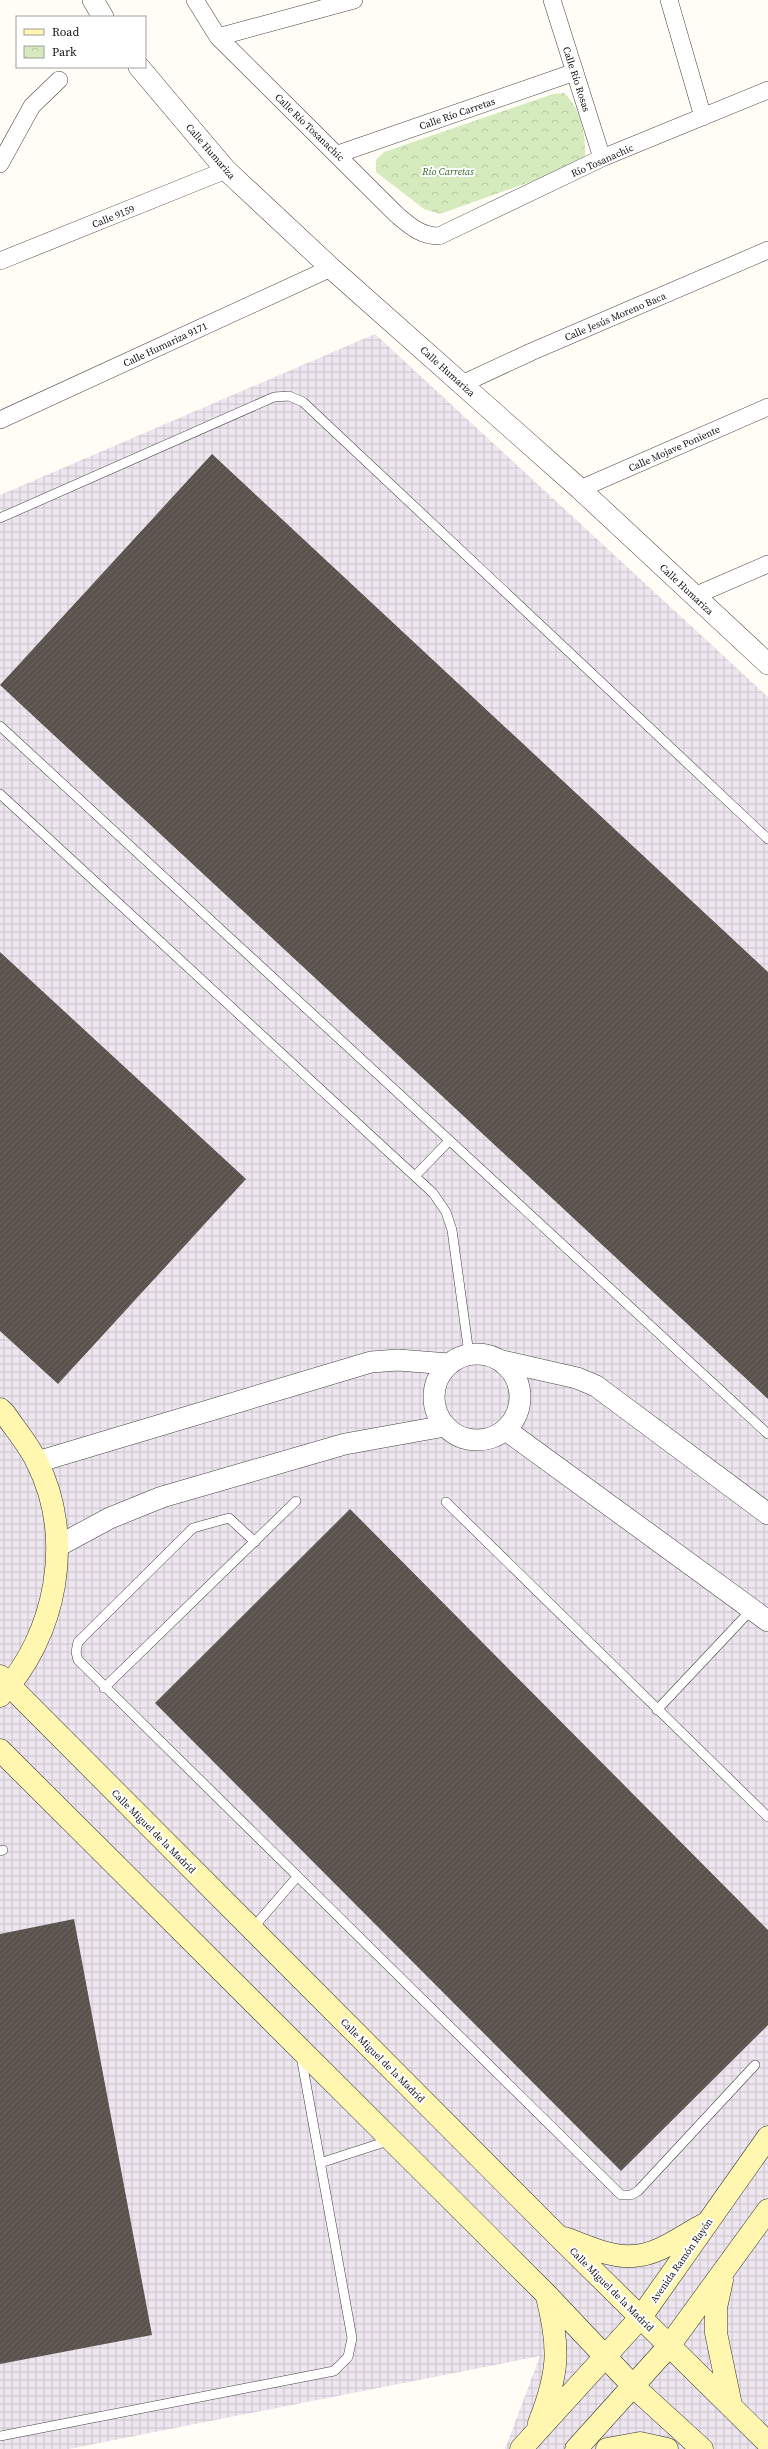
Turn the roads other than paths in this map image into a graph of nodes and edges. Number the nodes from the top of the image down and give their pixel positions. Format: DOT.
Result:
graph roads {
  1 [pos="93,0"];
  2 [pos="195,0"];
  3 [pos="354,0"];
  4 [pos="552,0"];
  5 [pos="669,0"];
  6 [pos="102,16"];
  7 [pos="218,37"];
  8 [pos="140,68"];
  9 [pos="575,72"];
  10 [pos="59,80"];
  11 [pos="768,90"];
  12 [pos="703,117"];
  13 [pos="338,154"];
  14 [pos="602,158"];
  15 [pos="0,164"];
  16 [pos="226,170"];
  17 [pos="439,236"];
  18 [pos="768,250"];
  19 [pos="0,261"];
  20 [pos="331,268"];
  21 [pos="462,384"];
  22 [pos="768,407"];
  23 [pos="0,420"];
  24 [pos="580,489"];
  25 [pos="0,518"];
  26 [pos="768,564"];
  27 [pos="694,596"];
  28 [pos="768,664"];
  29 [pos="0,726"];
  30 [pos="0,794"];
  31 [pos="768,839"];
  32 [pos="449,1141"];
  33 [pos="415,1176"];
  34 [pos="469,1354"];
  35 [pos="502,1361"];
  36 [pos="449,1364"];
  37 [pos="0,1409"];
  38 [pos="445,1426"];
  39 [pos="506,1430"];
  40 [pos="768,1434"];
  41 [pos="37,1462"];
  42 [pos="296,1501"];
  43 [pos="446,1502"];
  44 [pos="768,1514"];
  45 [pos="254,1542"];
  46 [pos="58,1546"];
  47 [pos="760,1615"];
  48 [pos="3,1686"];
  49 [pos="104,1688"];
  50 [pos="657,1710"];
  51 [pos="0,1750"];
  52 [pos="768,1817"];
  53 [pos="297,1877"];
  54 [pos="252,1929"];
  55 [pos="300,2048"];
  56 [pos="755,2065"];
  57 [pos="768,2137"];
  58 [pos="392,2140"];
  59 [pos="320,2163"];
  60 [pos="768,2210"];
  61 [pos="708,2222"];
  62 [pos="559,2237"];
  63 [pos="723,2274"];
  64 [pos="546,2294"];
  65 [pos="640,2317"];
  66 [pos="669,2346"];
  67 [pos="605,2357"];
  68 [pos="634,2387"];
  69 [pos="730,2405"];
  70 [pos="0,2436"];
  71 [pos="528,2442"];
  72 [pos="768,2442"];
  73 [pos="576,2449"];
  74 [pos="607,2449"];
  75 [pos="667,2449"];
  76 [pos="702,2449"];
  1 -- 6 [label="street"];
  2 -- 7 [label="street, Calle Río Tosanachic"];
  3 -- 7 [label="street"];
  4 -- 9 [label="street, Calle Río Rosas"];
  5 -- 12 [label="street"];
  7 -- 13 [label="street, Calle Río Tosanachic"];
  8 -- 16 [label="street, Calle Humariza"];
  9 -- 13 [label="street, Calle Río Carretas"];
  9 -- 14 [label="street, Calle Río Rosas"];
  10 -- 15 [label="street"];
  11 -- 12 [label="street, Río Tosanachic"];
  12 -- 14 [label="street, Río Tosanachic"];
  13 -- 17 [label="street, Calle Río Tosanachic"];
  14 -- 17 [label="street, Río Tosanachic"];
  16 -- 19 [label="street, Calle 9159"];
  16 -- 20 [label="street, Calle Humariza"];
  18 -- 21 [label="street, Calle Jesús Moreno Baca"];
  20 -- 21 [label="street, Calle Humariza"];
  20 -- 23 [label="street, Calle Humariza 9171"];
  21 -- 24 [label="street, Calle Humariza"];
  22 -- 24 [label="street, Calle Mojave Poniente"];
  24 -- 27 [label="street, Calle Humariza"];
  25 -- 31 [label="lane"];
  26 -- 27 [label="street"];
  27 -- 28 [label="street, Calle Humariza"];
  29 -- 32 [label="lane"];
  30 -- 33 [label="lane"];
  32 -- 33 [label="lane"];
  32 -- 40 [label="lane"];
  33 -- 34 [label="lane"];
  34 -- 35 [label="street"];
  34 -- 36 [label="street"];
  35 -- 39 [label="street"];
  35 -- 44 [label="street"];
  36 -- 38 [label="street"];
  36 -- 41 [label="street"];
  37 -- 41 [label="main road"];
  38 -- 39 [label="street"];
  38 -- 46 [label="street"];
  39 -- 47 [label="street"];
  41 -- 46 [label="main road"];
  42 -- 45 [label="lane"];
  43 -- 50 [label="lane"];
  45 -- 49 [label="lane"];
  45 -- 49 [label="lane"];
  46 -- 48 [label="main road"];
  47 -- 50 [label="lane"];
  48 -- 54 [label="main road, Calle Miguel de la Madrid"];
  49 -- 53 [label="lane"];
  50 -- 52 [label="lane"];
  51 -- 55 [label="main road"];
  53 -- 54 [label="lane"];
  53 -- 56 [label="lane"];
  54 -- 62 [label="main road, Calle Miguel de la Madrid"];
  55 -- 58 [label="main road"];
  55 -- 59 [label="lane"];
  57 -- 61 [label="main road, Avenida Ramón Rayón"];
  58 -- 59 [label="lane"];
  58 -- 64 [label="main road"];
  59 -- 70 [label="lane"];
  60 -- 63 [label="main road"];
  61 -- 62 [label="main road"];
  61 -- 65 [label="main road, Avenida Ramón Rayón"];
  62 -- 65 [label="main road, Calle Miguel de la Madrid"];
  63 -- 66 [label="main road"];
  63 -- 69 [label="main road"];
  64 -- 67 [label="main road"];
  64 -- 71 [label="main road"];
  65 -- 66 [label="main road, Calle Miguel de la Madrid"];
  65 -- 67 [label="main road, Avenida Ramón Rayón"];
  66 -- 68 [label="main road"];
  66 -- 69 [label="main road, Calle Miguel de la Madrid"];
  67 -- 68 [label="main road"];
  67 -- 71 [label="main road, Avenida Ramón Rayón"];
  68 -- 73 [label="main road"];
  68 -- 76 [label="main road"];
  69 -- 72 [label="main road, Calle Miguel de la Madrid"];
  74 -- 75 [label="main road"];
}
